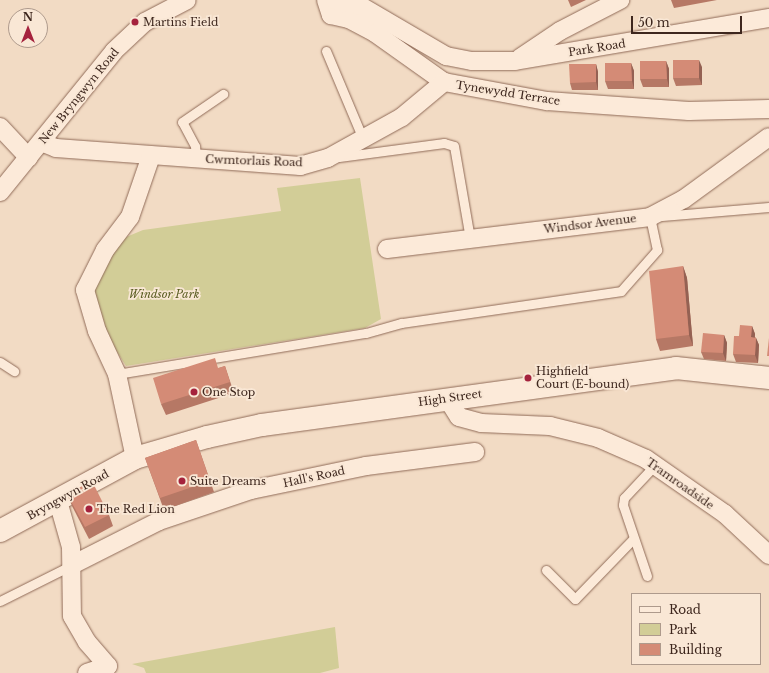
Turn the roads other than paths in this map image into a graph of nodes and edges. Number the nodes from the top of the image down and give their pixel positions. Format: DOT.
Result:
graph roads {
  1 [pos="188,0"];
  2 [pos="326,0"];
  3 [pos="335,0"];
  4 [pos="620,0"];
  5 [pos="769,18"];
  6 [pos="326,51"];
  7 [pos="516,61"];
  8 [pos="444,82"];
  9 [pos="223,94"];
  10 [pos="769,109"];
  11 [pos="0,127"];
  12 [pos="769,137"];
  13 [pos="363,139"];
  14 [pos="41,142"];
  15 [pos="151,156"];
  16 [pos="29,158"];
  17 [pos="328,158"];
  18 [pos="196,159"];
  19 [pos="0,192"];
  20 [pos="769,207"];
  21 [pos="650,217"];
  22 [pos="470,239"];
  23 [pos="387,249"];
  24 [pos="0,362"];
  25 [pos="14,371"];
  26 [pos="117,374"];
  27 [pos="769,378"];
  28 [pos="447,398"];
  29 [pos="475,452"];
  30 [pos="135,458"];
  31 [pos="654,466"];
  32 [pos="58,500"];
  33 [pos="0,531"];
  34 [pos="633,539"];
  35 [pos="769,555"];
  36 [pos="72,564"];
  37 [pos="546,570"];
  38 [pos="647,576"];
  39 [pos="0,601"];
  40 [pos="110,670"];
  41 [pos="87,673"];
  1 -- 14 [label="street, New Bryngwyn Road"];
  2 -- 8 [label="street, Tynewydd Terrace"];
  3 -- 7 [label="street, Park Road"];
  4 -- 7 [label="street"];
  5 -- 7 [label="street, Park Road"];
  6 -- 13 [label="lane"];
  8 -- 10 [label="street, Tynewydd Terrace"];
  8 -- 13 [label="street, Cwmtorlais Road"];
  9 -- 18 [label="lane"];
  11 -- 16 [label="street"];
  12 -- 21 [label="street, Windsor Avenue"];
  13 -- 17 [label="street, Cwmtorlais Road"];
  14 -- 15 [label="street, Cwmtorlais Road"];
  14 -- 16 [label="street, New Bryngwyn Road"];
  15 -- 18 [label="street, Cwmtorlais Road"];
  15 -- 26 [label="street"];
  16 -- 19 [label="street, New Bryngwyn Road"];
  17 -- 18 [label="street, Cwmtorlais Road"];
  17 -- 22 [label="lane"];
  20 -- 21 [label="lane"];
  21 -- 22 [label="street, Windsor Avenue"];
  21 -- 26 [label="lane"];
  22 -- 23 [label="street, Windsor Avenue"];
  24 -- 25 [label="lane"];
  26 -- 30 [label="street"];
  27 -- 28 [label="street, High Street"];
  28 -- 30 [label="street, High Street"];
  28 -- 31 [label="street, Tramroadside"];
  29 -- 36 [label="street, Hall's Road"];
  30 -- 32 [label="street, Bryngwyn Road"];
  31 -- 34 [label="lane"];
  31 -- 35 [label="street, Tramroadside"];
  32 -- 33 [label="street, Bryngwyn Road"];
  32 -- 36 [label="street"];
  34 -- 37 [label="lane"];
  34 -- 38 [label="lane"];
  36 -- 39 [label="lane"];
  36 -- 40 [label="street"];
  40 -- 41 [label="street"];
}
